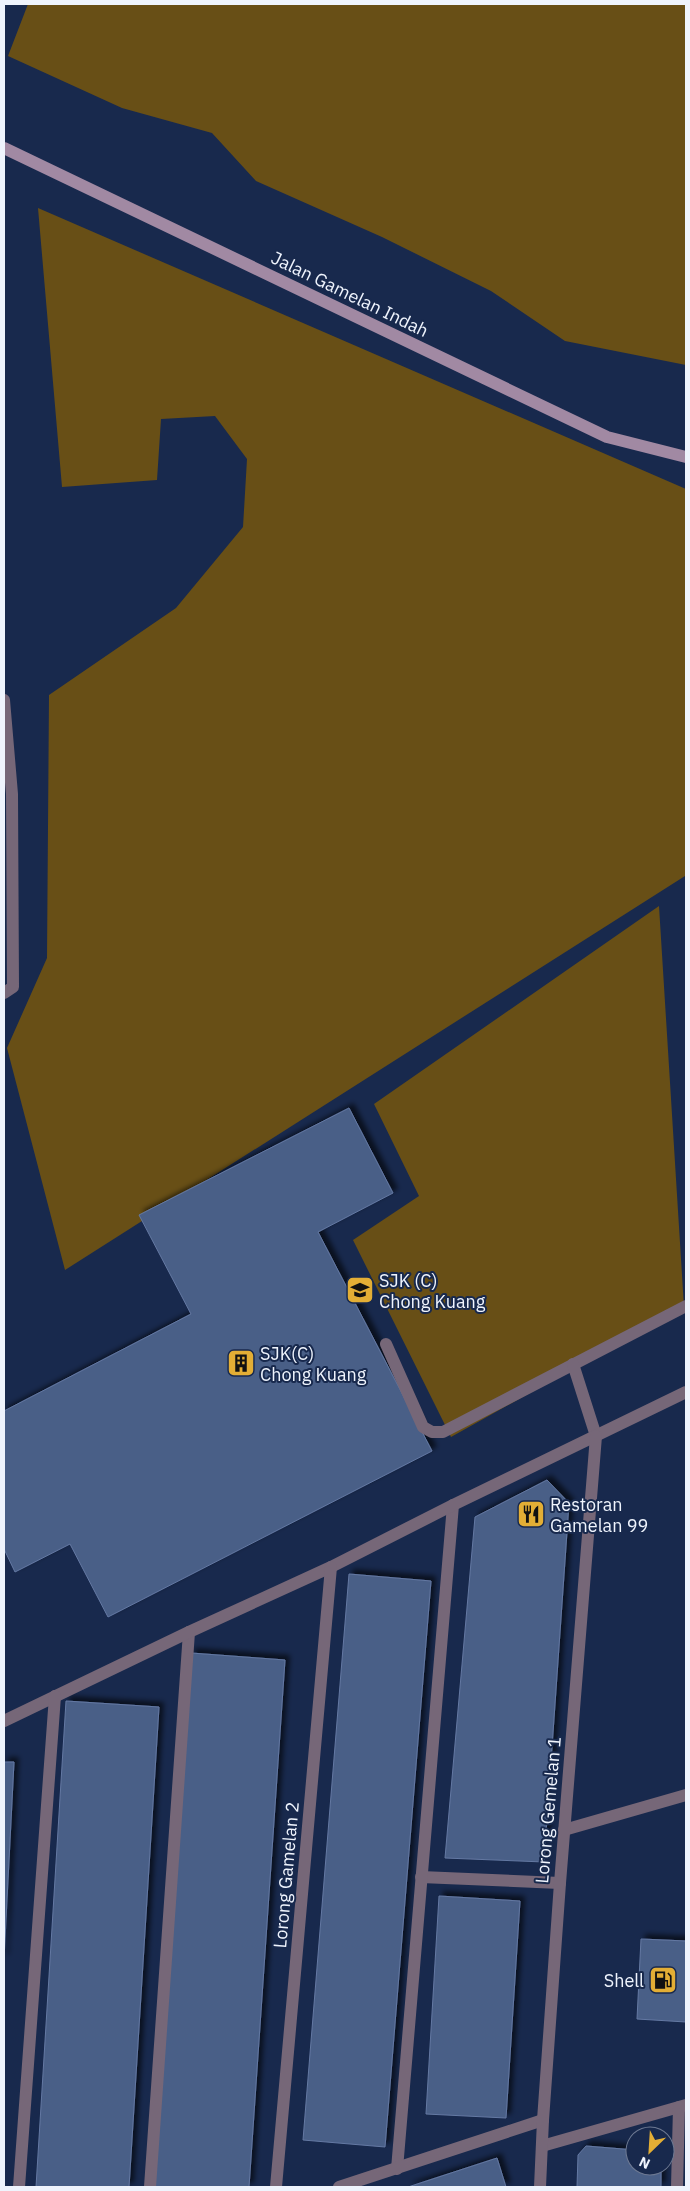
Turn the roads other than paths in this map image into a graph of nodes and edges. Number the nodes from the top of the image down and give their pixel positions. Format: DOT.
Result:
graph roads {
  1 [pos="4,148"];
  2 [pos="686,457"];
  3 [pos="4,700"];
  4 [pos="8,797"];
  5 [pos="4,993"];
  6 [pos="686,1306"];
  7 [pos="386,1344"];
  8 [pos="573,1364"];
  9 [pos="686,1392"];
  10 [pos="596,1436"];
  11 [pos="452,1505"];
  12 [pos="331,1567"];
  13 [pos="189,1632"];
  14 [pos="55,1696"];
  15 [pos="4,1721"];
  16 [pos="686,1795"];
  17 [pos="564,1830"];
  18 [pos="420,1877"];
  19 [pos="560,1883"];
  20 [pos="682,2106"];
  21 [pos="543,2120"];
  22 [pos="542,2146"];
  23 [pos="397,2169"];
  24 [pos="19,2187"];
  25 [pos="150,2187"];
  26 [pos="276,2187"];
  27 [pos="339,2187"];
  28 [pos="540,2187"];
  29 [pos="677,2187"];
  1 -- 2 [label="street, Jalan Gamelan Indah"];
  3 -- 4 [label="street"];
  4 -- 5 [label="street"];
  6 -- 8 [label="street"];
  7 -- 8 [label="street"];
  8 -- 10 [label="street"];
  9 -- 10 [label="street"];
  10 -- 11 [label="street"];
  10 -- 17 [label="street, Lorong Gemelan 1"];
  11 -- 12 [label="street"];
  11 -- 18 [label="street"];
  12 -- 13 [label="street"];
  12 -- 26 [label="street, Lorong Gamelan 2"];
  13 -- 14 [label="street"];
  13 -- 25 [label="street"];
  14 -- 15 [label="street"];
  14 -- 24 [label="street"];
  16 -- 17 [label="street"];
  17 -- 19 [label="street, Lorong Gemelan 1"];
  18 -- 19 [label="street"];
  18 -- 23 [label="street"];
  19 -- 21 [label="street, Lorong Gemelan 1"];
  20 -- 22 [label="street"];
  20 -- 29 [label="street"];
  21 -- 22 [label="street, Lorong Gemelan 1"];
  21 -- 23 [label="street"];
  22 -- 28 [label="street, Lorong Gemelan 1"];
  23 -- 27 [label="street"];
}
